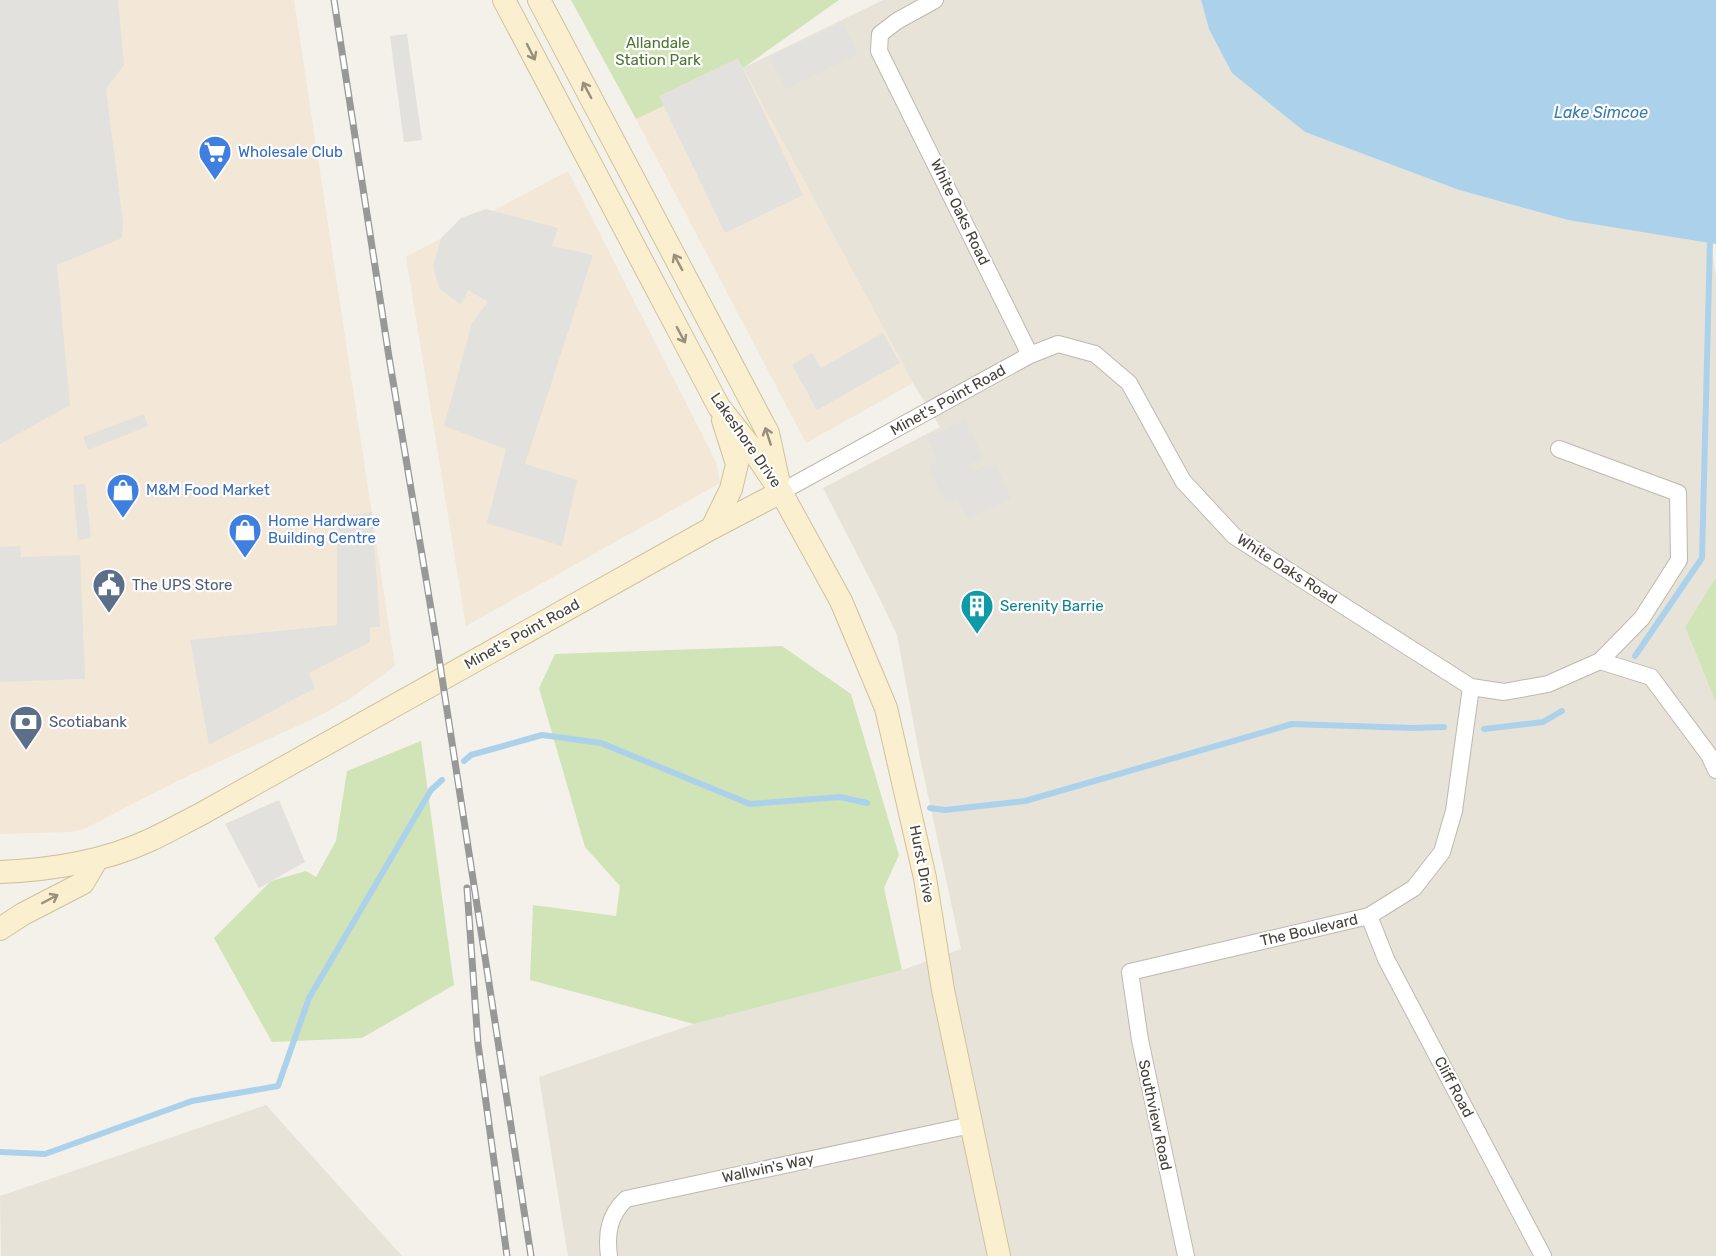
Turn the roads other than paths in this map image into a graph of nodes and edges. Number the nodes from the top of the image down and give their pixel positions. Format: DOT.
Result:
graph roads {
  1 [pos="504,0"];
  2 [pos="539,0"];
  3 [pos="936,0"];
  4 [pos="1030,355"];
  5 [pos="719,407"];
  6 [pos="1559,449"];
  7 [pos="781,492"];
  8 [pos="712,528"];
  9 [pos="1600,661"];
  10 [pos="1471,687"];
  11 [pos="1712,753"];
  12 [pos="1716,770"];
  13 [pos="97,859"];
  14 [pos="0,872"];
  15 [pos="1369,915"];
  16 [pos="0,929"];
  17 [pos="1130,972"];
  18 [pos="971,1125"];
  19 [pos="609,1256"];
  20 [pos="999,1256"];
  21 [pos="1186,1256"];
  22 [pos="1543,1256"];
  1 -- 5 [label="main road, Lakeshore Drive, one-way"];
  7 -- 2 [label="main road, Lakeshore Drive, one-way"];
  3 -- 4 [label="street, White Oaks Road"];
  4 -- 7 [label="street, Minet's Point Road"];
  4 -- 10 [label="street, White Oaks Road"];
  5 -- 7 [label="main road, Lakeshore Drive"];
  5 -- 8 [label="main road"];
  6 -- 9 [label="street, White Oaks Road"];
  7 -- 8 [label="main road, Minet's Point Road"];
  7 -- 18 [label="main road, Hurst Drive"];
  8 -- 13 [label="main road, Minet's Point Road"];
  9 -- 10 [label="street, White Oaks Road"];
  9 -- 11 [label="street"];
  10 -- 15 [label="street, The Boulevard"];
  11 -- 12 [label="street"];
  13 -- 14 [label="main road, Minet's Point Road"];
  16 -- 13 [label="main road, one-way"];
  15 -- 17 [label="street, The Boulevard"];
  15 -- 22 [label="street, Cliff Road"];
  17 -- 21 [label="street, Southview Road"];
  18 -- 19 [label="street, Wallwin's Way"];
  18 -- 20 [label="main road, Hurst Drive"];
}
